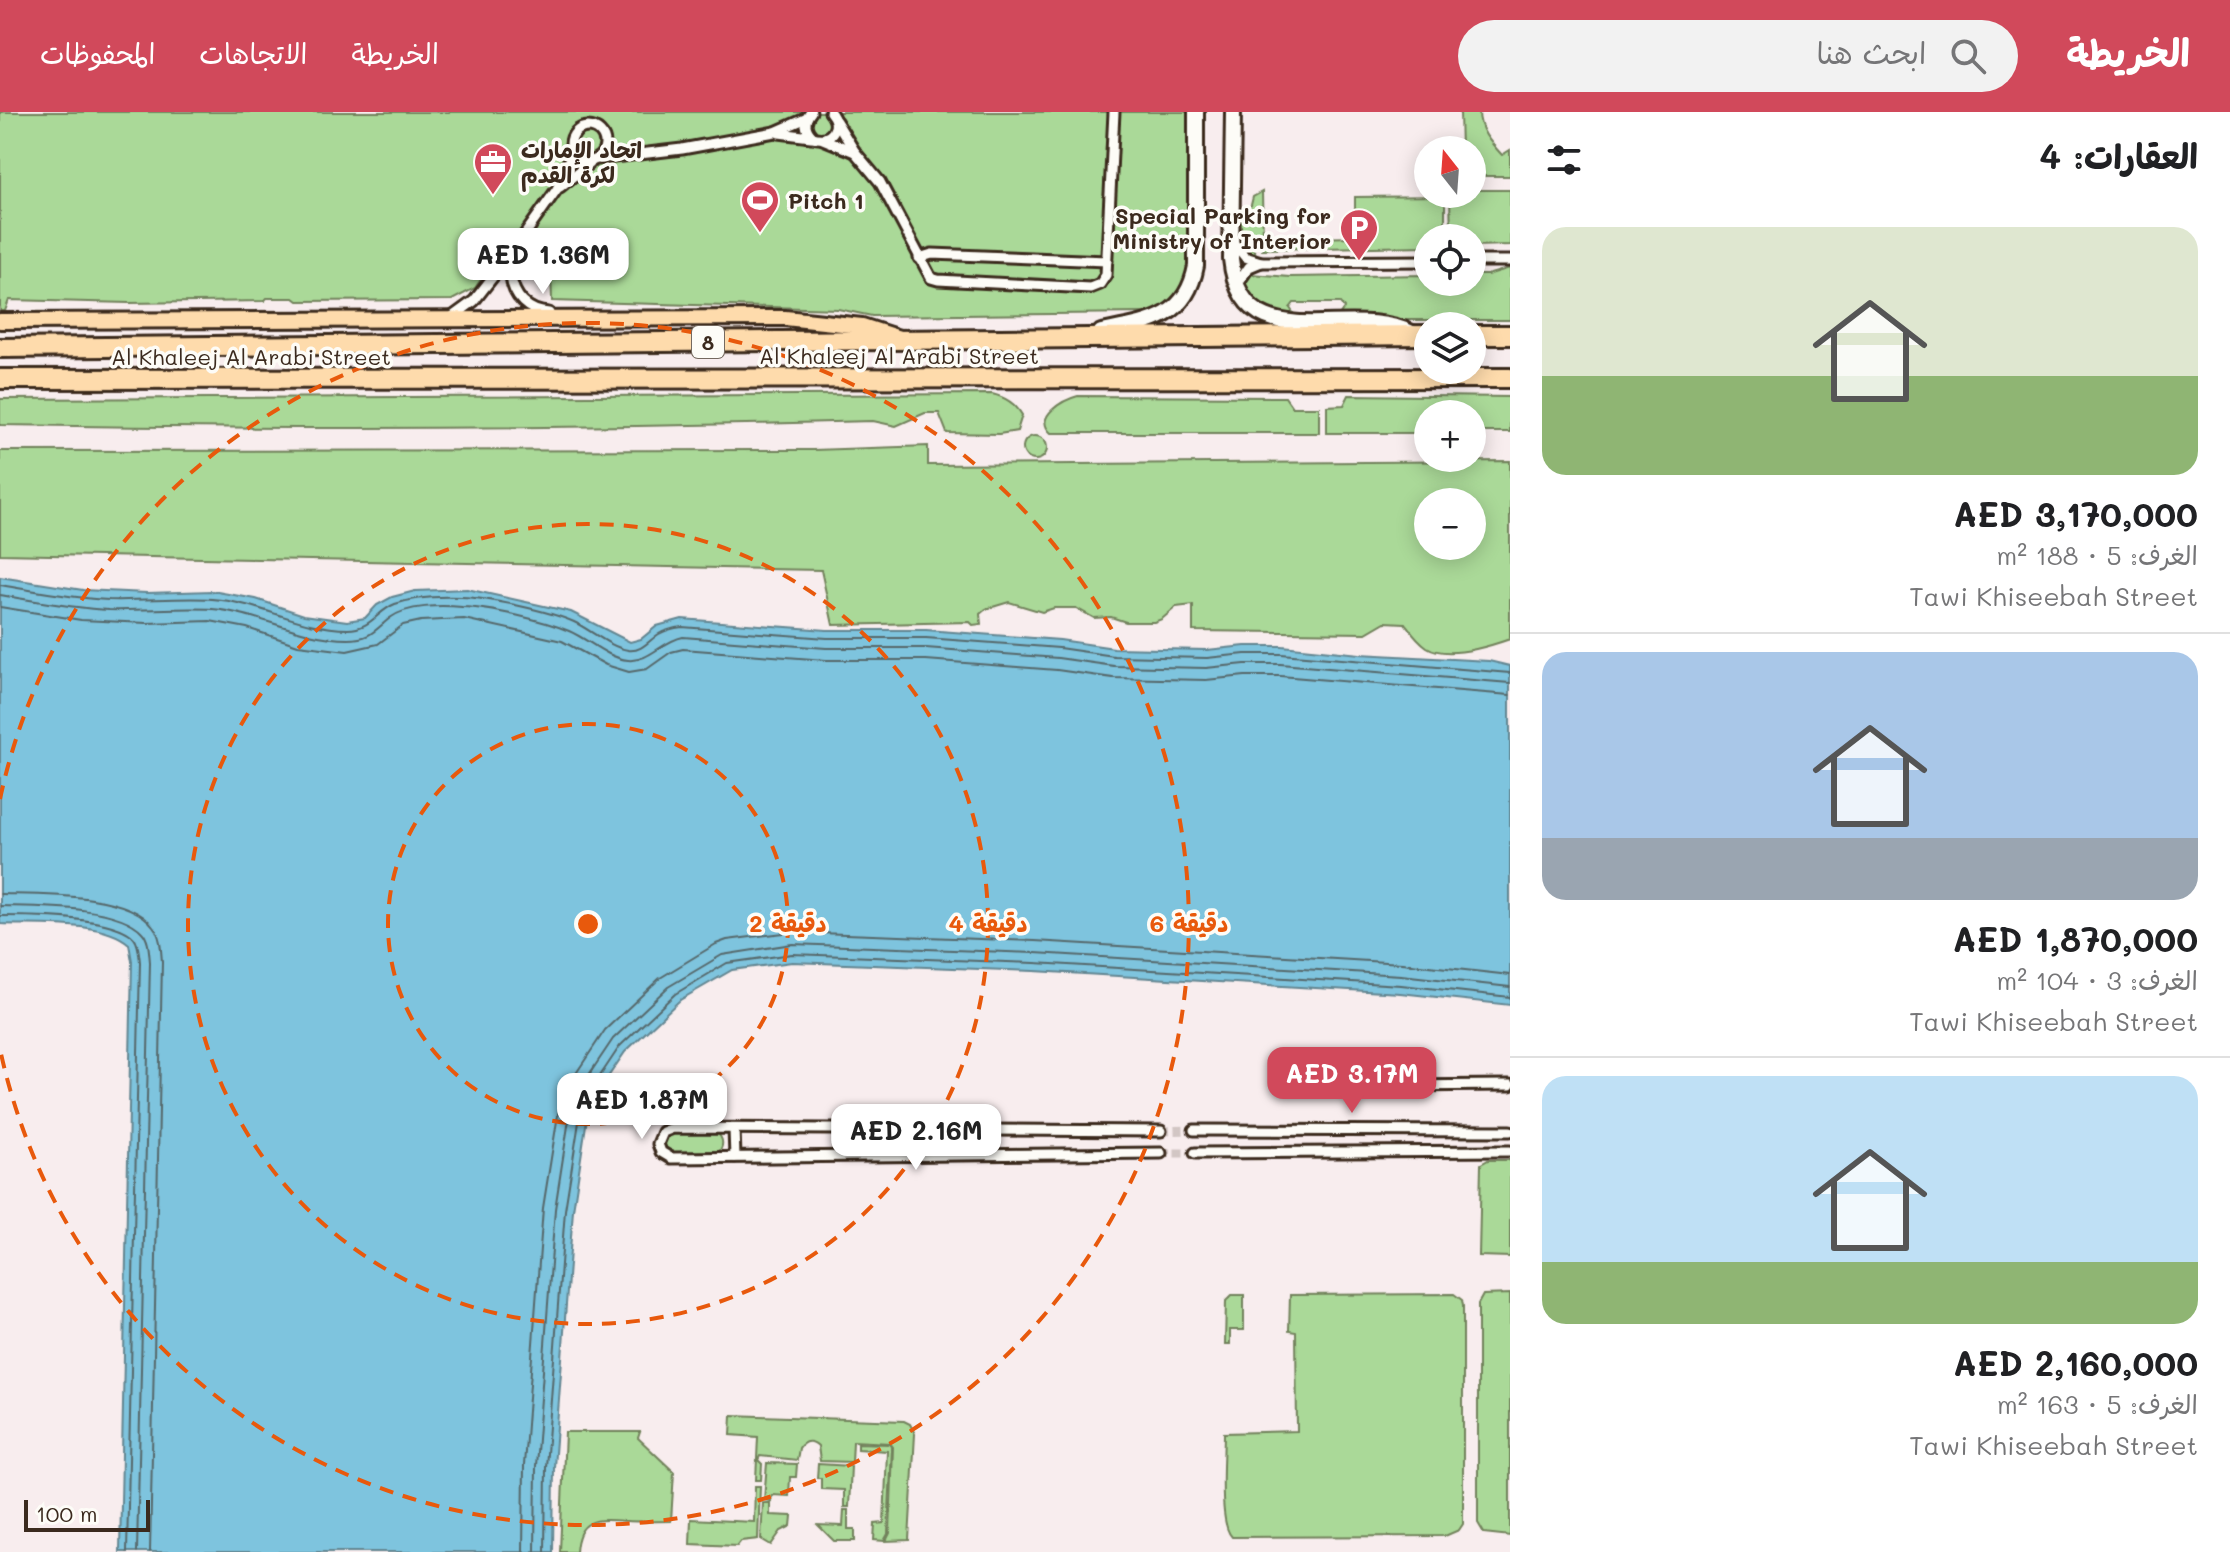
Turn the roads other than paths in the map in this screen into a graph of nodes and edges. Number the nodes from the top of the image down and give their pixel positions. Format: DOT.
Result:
graph roads {
  1 [pos="1114,112"];
  2 [pos="1196,112"];
  3 [pos="1233,112"];
  4 [pos="809,115"];
  5 [pos="833,115"];
  6 [pos="775,132"];
  7 [pos="818,138"];
  8 [pos="605,140"];
  9 [pos="573,151"];
  10 [pos="855,152"];
  11 [pos="633,154"];
  12 [pos="595,160"];
  13 [pos="557,189"];
  14 [pos="1231,239"];
  15 [pos="513,251"];
  16 [pos="919,258"];
  17 [pos="1107,261"];
  18 [pos="1414,261"];
  19 [pos="1486,261"];
  20 [pos="1510,261"];
  21 [pos="1261,262"];
  22 [pos="1238,290"];
  23 [pos="445,319"];
  24 [pos="591,319"];
  25 [pos="0,321"];
  26 [pos="1414,332"];
  27 [pos="1414,335"];
  28 [pos="1486,335"];
  29 [pos="1510,335"];
  30 [pos="1069,338"];
  31 [pos="907,341"];
  32 [pos="0,348"];
  33 [pos="1510,378"];
  34 [pos="0,379"];
  35 [pos="1279,1070"];
  36 [pos="1510,1085"];
  37 [pos="734,1129"];
  38 [pos="1194,1130"];
  39 [pos="1211,1130"];
  40 [pos="1161,1131"];
  41 [pos="1510,1131"];
  42 [pos="1510,1151"];
  43 [pos="1211,1152"];
  44 [pos="1161,1153"];
  45 [pos="1195,1153"];
  46 [pos="735,1157"];
  1 -- 17 [label="street"];
  2 -- 30 [label="street"];
  3 -- 14 [label="street"];
  4 -- 6 [label="street"];
  4 -- 7 [label="street"];
  5 -- 7 [label="street"];
  5 -- 10 [label="street"];
  6 -- 7 [label="street"];
  6 -- 11 [label="street"];
  7 -- 10 [label="street"];
  8 -- 9 [label="street"];
  8 -- 11 [label="street"];
  8 -- 12 [label="street"];
  9 -- 12 [label="street"];
  9 -- 13 [label="street"];
  10 -- 16 [label="street"];
  11 -- 12 [label="street"];
  12 -- 13 [label="street"];
  13 -- 15 [label="street"];
  14 -- 21 [label="street"];
  14 -- 22 [label="street"];
  15 -- 23 [label="street"];
  15 -- 24 [label="street"];
  16 -- 17 [label="street"];
  16 -- 17 [label="street"];
  18 -- 21 [label="street"];
  19 -- 20 [label="street"];
  21 -- 22 [label="street"];
  22 -- 26 [label="street"];
  23 -- 24 [label="main road"];
  23 -- 25 [label="main road"];
  24 -- 31 [label="main road"];
  27 -- 30 [label="highway, Al Khaleej Al Arabi Street / 8"];
  28 -- 29 [label="highway"];
  30 -- 31 [label="highway, Al Khaleej Al Arabi Street / 8"];
  31 -- 32 [label="highway, Al Khaleej Al Arabi Street / 8"];
  33 -- 34 [label="highway, Al Khaleej Al Arabi Street / 8"];
  35 -- 36 [label="street"];
  37 -- 40 [label="street"];
  37 -- 46 [label="street"];
  37 -- 46 [label="street"];
  38 -- 39 [label="street"];
  39 -- 41 [label="street"];
  39 -- 43 [label="street"];
  42 -- 43 [label="street"];
  43 -- 45 [label="street"];
  44 -- 46 [label="street"];
}
